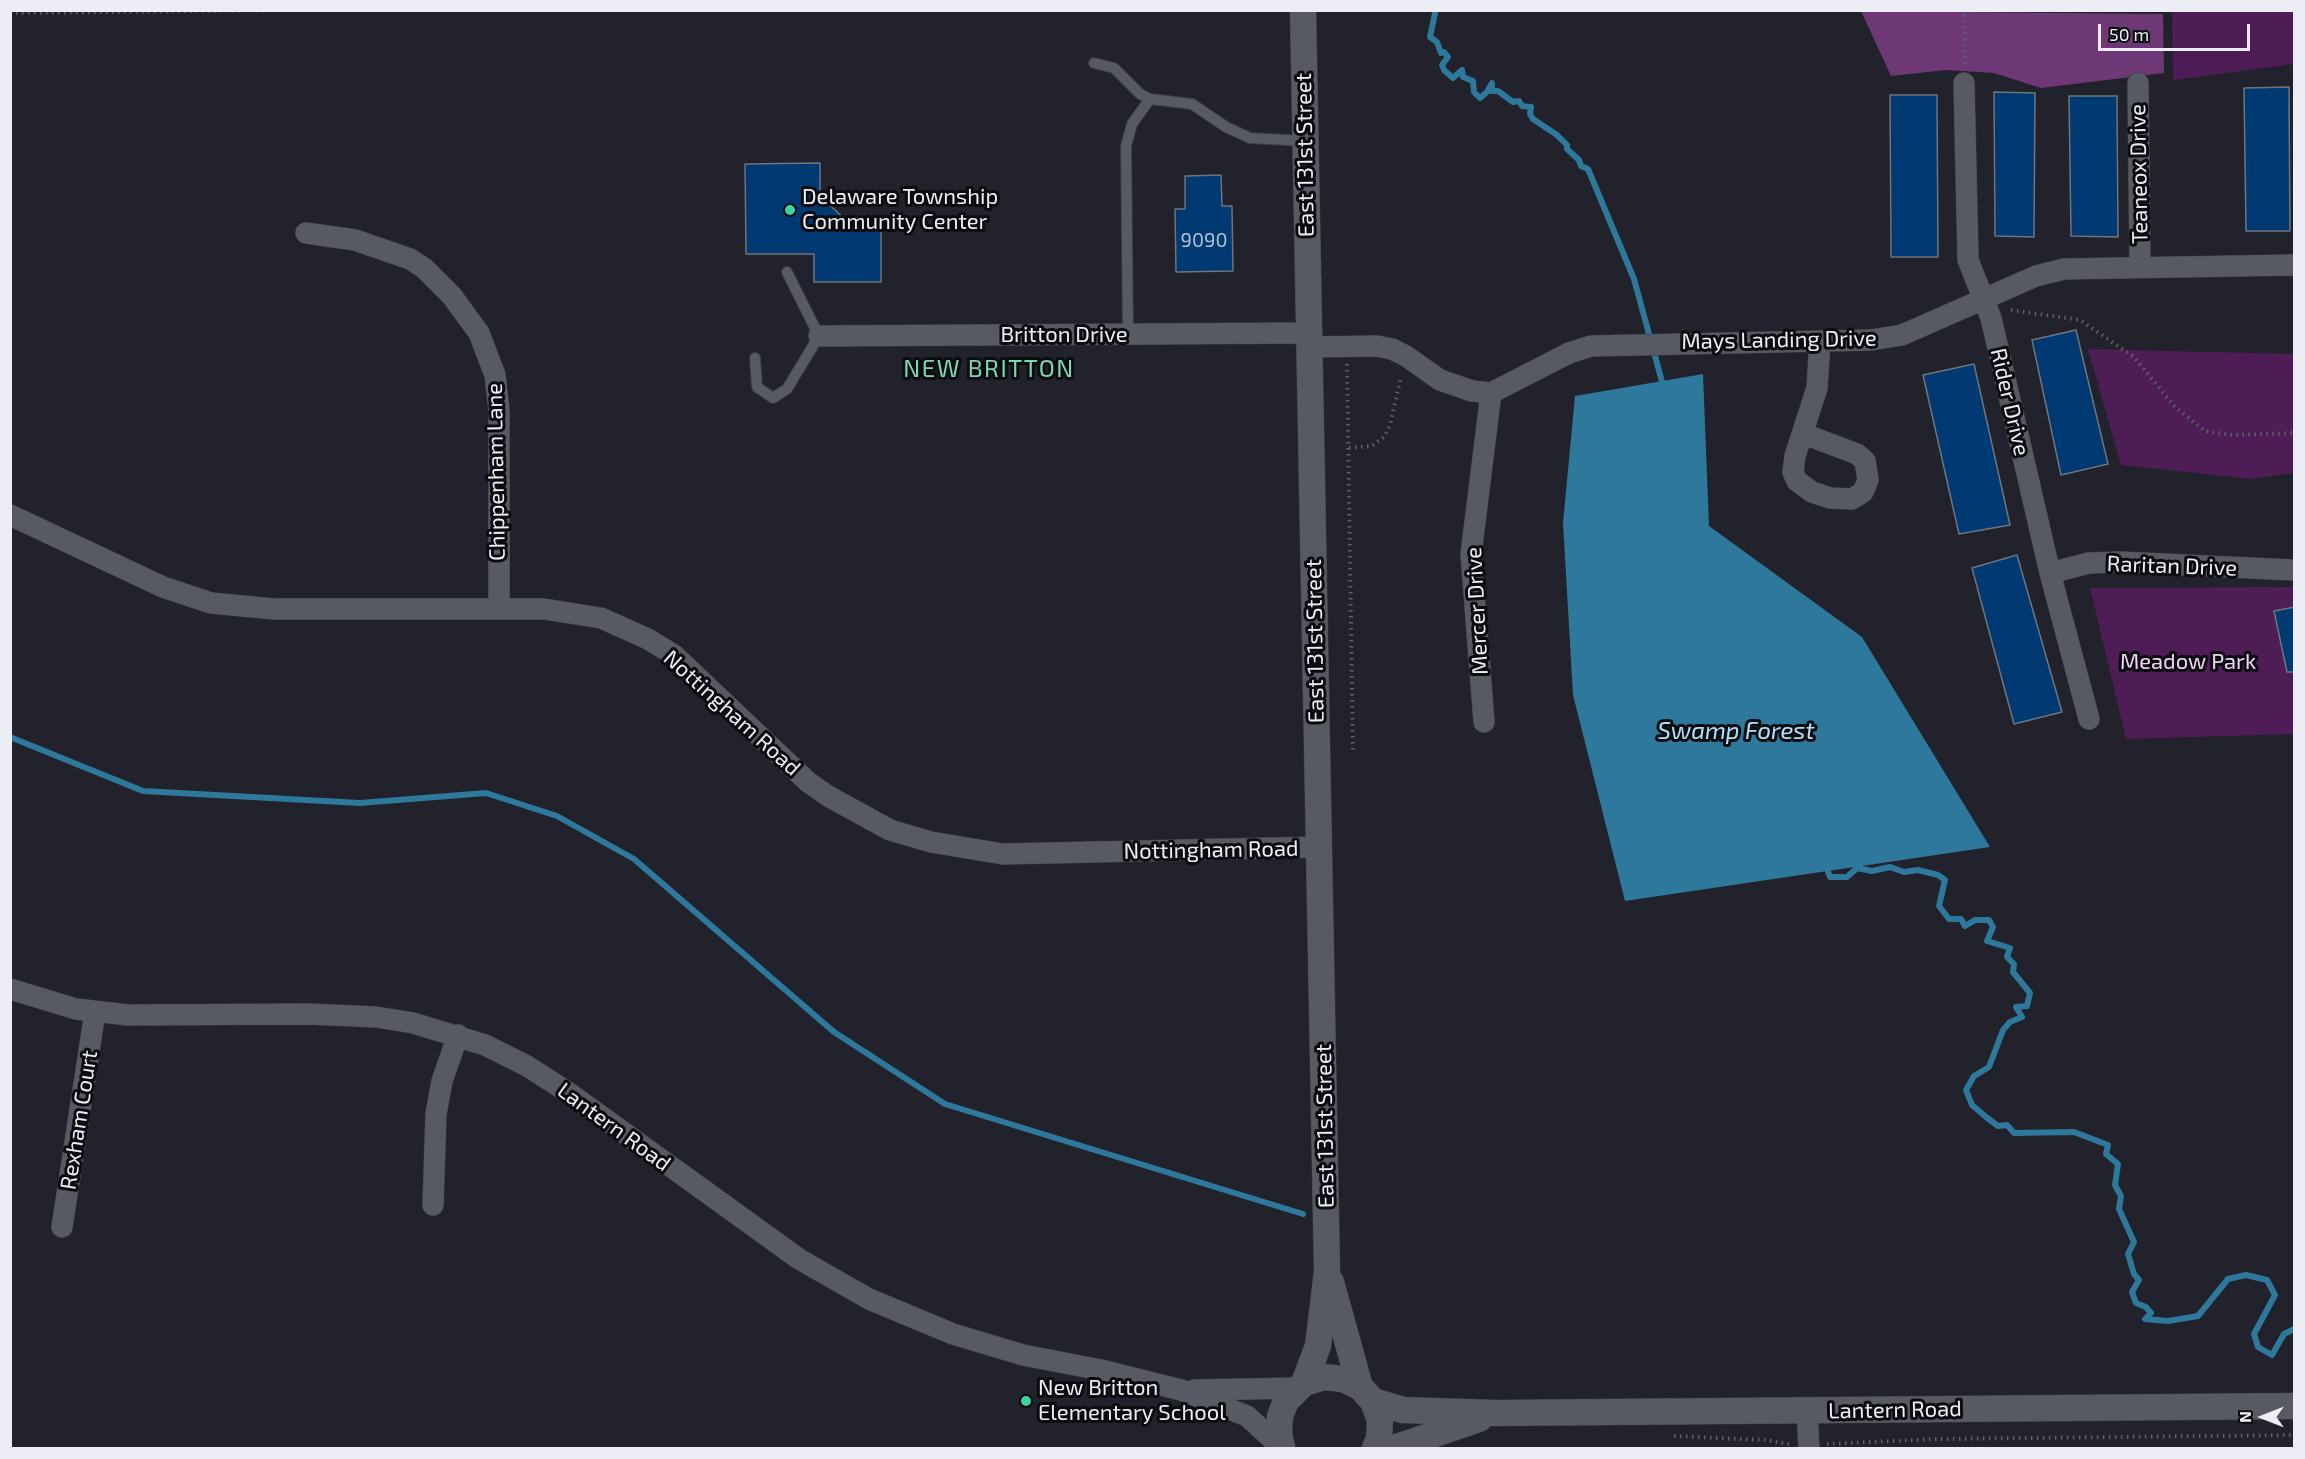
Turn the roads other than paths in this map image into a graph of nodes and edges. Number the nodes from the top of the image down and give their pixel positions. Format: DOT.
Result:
graph roads {
  1 [pos="1303,10"];
  2 [pos="1094,63"];
  3 [pos="1964,83"];
  4 [pos="2138,83"];
  5 [pos="1150,99"];
  6 [pos="1305,141"];
  7 [pos="306,234"];
  8 [pos="2295,265"];
  9 [pos="2140,266"];
  10 [pos="787,272"];
  11 [pos="1983,302"];
  12 [pos="1128,334"];
  13 [pos="819,336"];
  14 [pos="1309,340"];
  15 [pos="1820,341"];
  16 [pos="755,358"];
  17 [pos="1491,393"];
  18 [pos="1804,434"];
  19 [pos="10,515"];
  20 [pos="2295,570"];
  21 [pos="2050,573"];
  22 [pos="499,608"];
  23 [pos="2089,719"];
  24 [pos="1484,722"];
  25 [pos="1319,847"];
  26 [pos="10,989"];
  27 [pos="95,1012"];
  28 [pos="458,1035"];
  29 [pos="434,1205"];
  30 [pos="62,1227"];
  31 [pos="1328,1270"];
  32 [pos="1301,1385"];
  33 [pos="1181,1390"];
  34 [pos="1366,1394"];
  35 [pos="2295,1406"];
  36 [pos="1807,1411"];
  37 [pos="1496,1413"];
  38 [pos="1808,1446"];
  39 [pos="1282,1449"];
  40 [pos="1375,1449"];
  41 [pos="1394,1449"];
  1 -- 6 [label="street, East 131st Street"];
  2 -- 5 [label="lane"];
  3 -- 11 [label="street, Rider Drive"];
  4 -- 9 [label="street, Teaneox Drive"];
  5 -- 6 [label="lane"];
  5 -- 12 [label="lane"];
  6 -- 14 [label="street, East 131st Street"];
  7 -- 22 [label="street, Chippenham Lane"];
  8 -- 9 [label="street, Mays Landing Drive"];
  9 -- 11 [label="street, Mays Landing Drive"];
  10 -- 13 [label="lane"];
  11 -- 15 [label="street, Mays Landing Drive"];
  11 -- 21 [label="street, Rider Drive"];
  12 -- 13 [label="street, Britton Drive"];
  12 -- 14 [label="street, Britton Drive"];
  13 -- 16 [label="lane"];
  14 -- 17 [label="street"];
  14 -- 25 [label="street, East 131st Street"];
  15 -- 17 [label="street, Mays Landing Drive"];
  15 -- 18 [label="street"];
  17 -- 24 [label="street, Mercer Drive"];
  19 -- 22 [label="street, Nottingham Road"];
  20 -- 21 [label="street, Raritan Drive"];
  21 -- 23 [label="street, Rider Drive"];
  22 -- 25 [label="street, Nottingham Road"];
  25 -- 31 [label="street, East 131st Street"];
  26 -- 27 [label="street, Lantern Road"];
  27 -- 28 [label="street, Lantern Road"];
  27 -- 30 [label="street, Rexham Court"];
  28 -- 29 [label="street"];
  28 -- 33 [label="street, Lantern Road"];
  31 -- 32 [label="street, East 131st Street"];
  31 -- 34 [label="street, East 131st Street"];
  32 -- 33 [label="street, Lantern Road"];
  32 -- 34 [label="street, Lantern Road"];
  32 -- 39 [label="street, East 131st Street"];
  33 -- 39 [label="street, Lantern Road"];
  34 -- 37 [label="street, Lantern Road"];
  34 -- 40 [label="street, East 131st Street"];
  35 -- 36 [label="street, Lantern Road"];
  36 -- 37 [label="street, Lantern Road"];
  36 -- 38 [label="street"];
  37 -- 41 [label="street, Lantern Road"];
}
